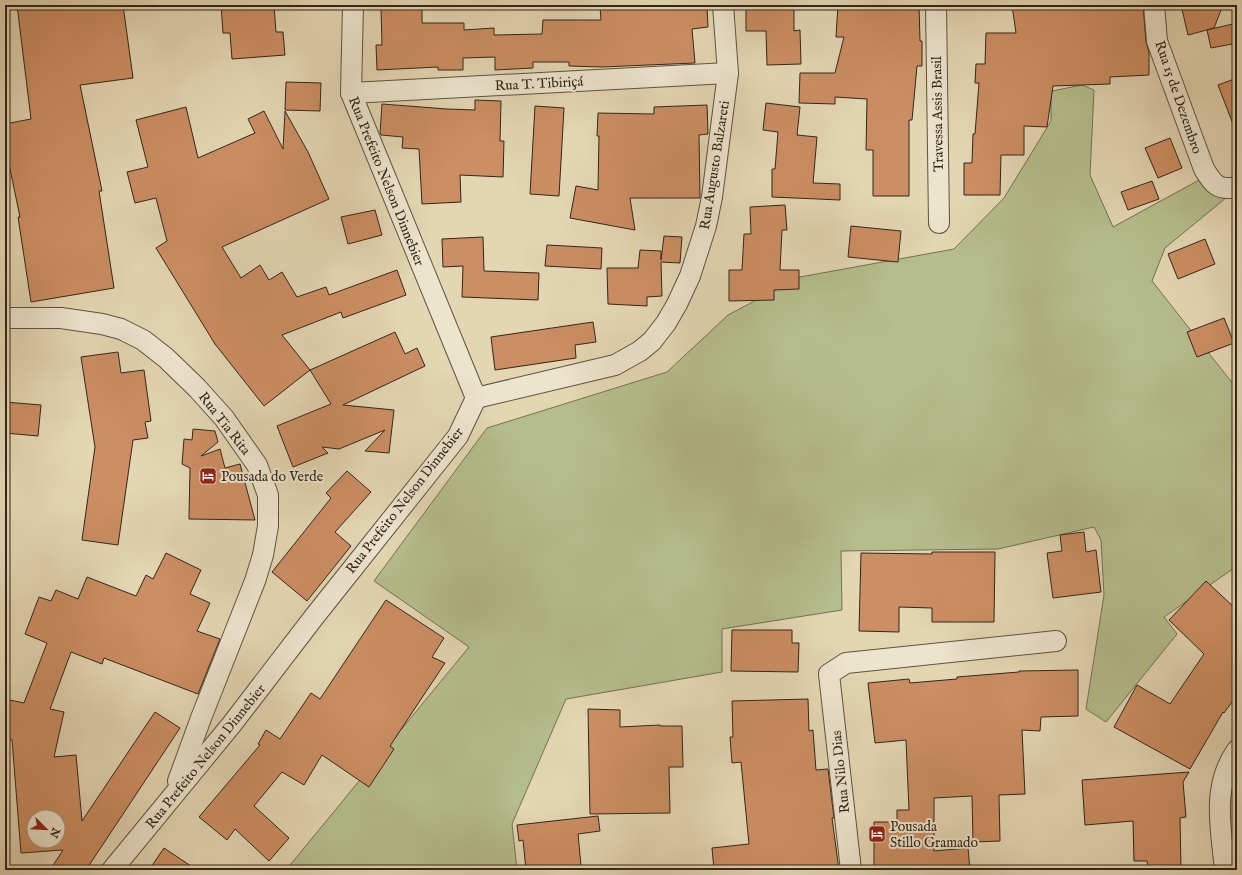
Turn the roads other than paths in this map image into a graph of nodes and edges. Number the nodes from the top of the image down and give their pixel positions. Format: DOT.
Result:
graph roads {
  1 [pos="353,5"];
  2 [pos="723,5"];
  3 [pos="936,5"];
  4 [pos="1154,5"];
  5 [pos="728,73"];
  6 [pos="351,94"];
  7 [pos="1237,187"];
  8 [pos="939,224"];
  9 [pos="5,318"];
  10 [pos="476,398"];
  11 [pos="1056,641"];
  12 [pos="1237,750"];
  13 [pos="173,796"];
  14 [pos="112,870"];
  15 [pos="851,870"];
  16 [pos="1225,870"];
  1 -- 6 [label="street, Rua Prefeito Nelson Dinnebier"];
  2 -- 5 [label="street, Rua Augusto Balzareti"];
  3 -- 8 [label="street, Travessa Assis Brasil"];
  4 -- 7 [label="street, Rua 15 de Dezembro"];
  5 -- 6 [label="street, Rua T. Tibiriçá"];
  5 -- 10 [label="street, Rua Augusto Balzareti"];
  6 -- 10 [label="street, Rua Prefeito Nelson Dinnebier"];
  9 -- 13 [label="street, Rua Tia Rita"];
  10 -- 13 [label="street, Rua Prefeito Nelson Dinnebier"];
  11 -- 15 [label="street, Rua Nilo Dias"];
  12 -- 16 [label="street"];
  13 -- 14 [label="street, Rua Prefeito Nelson Dinnebier"];
}
